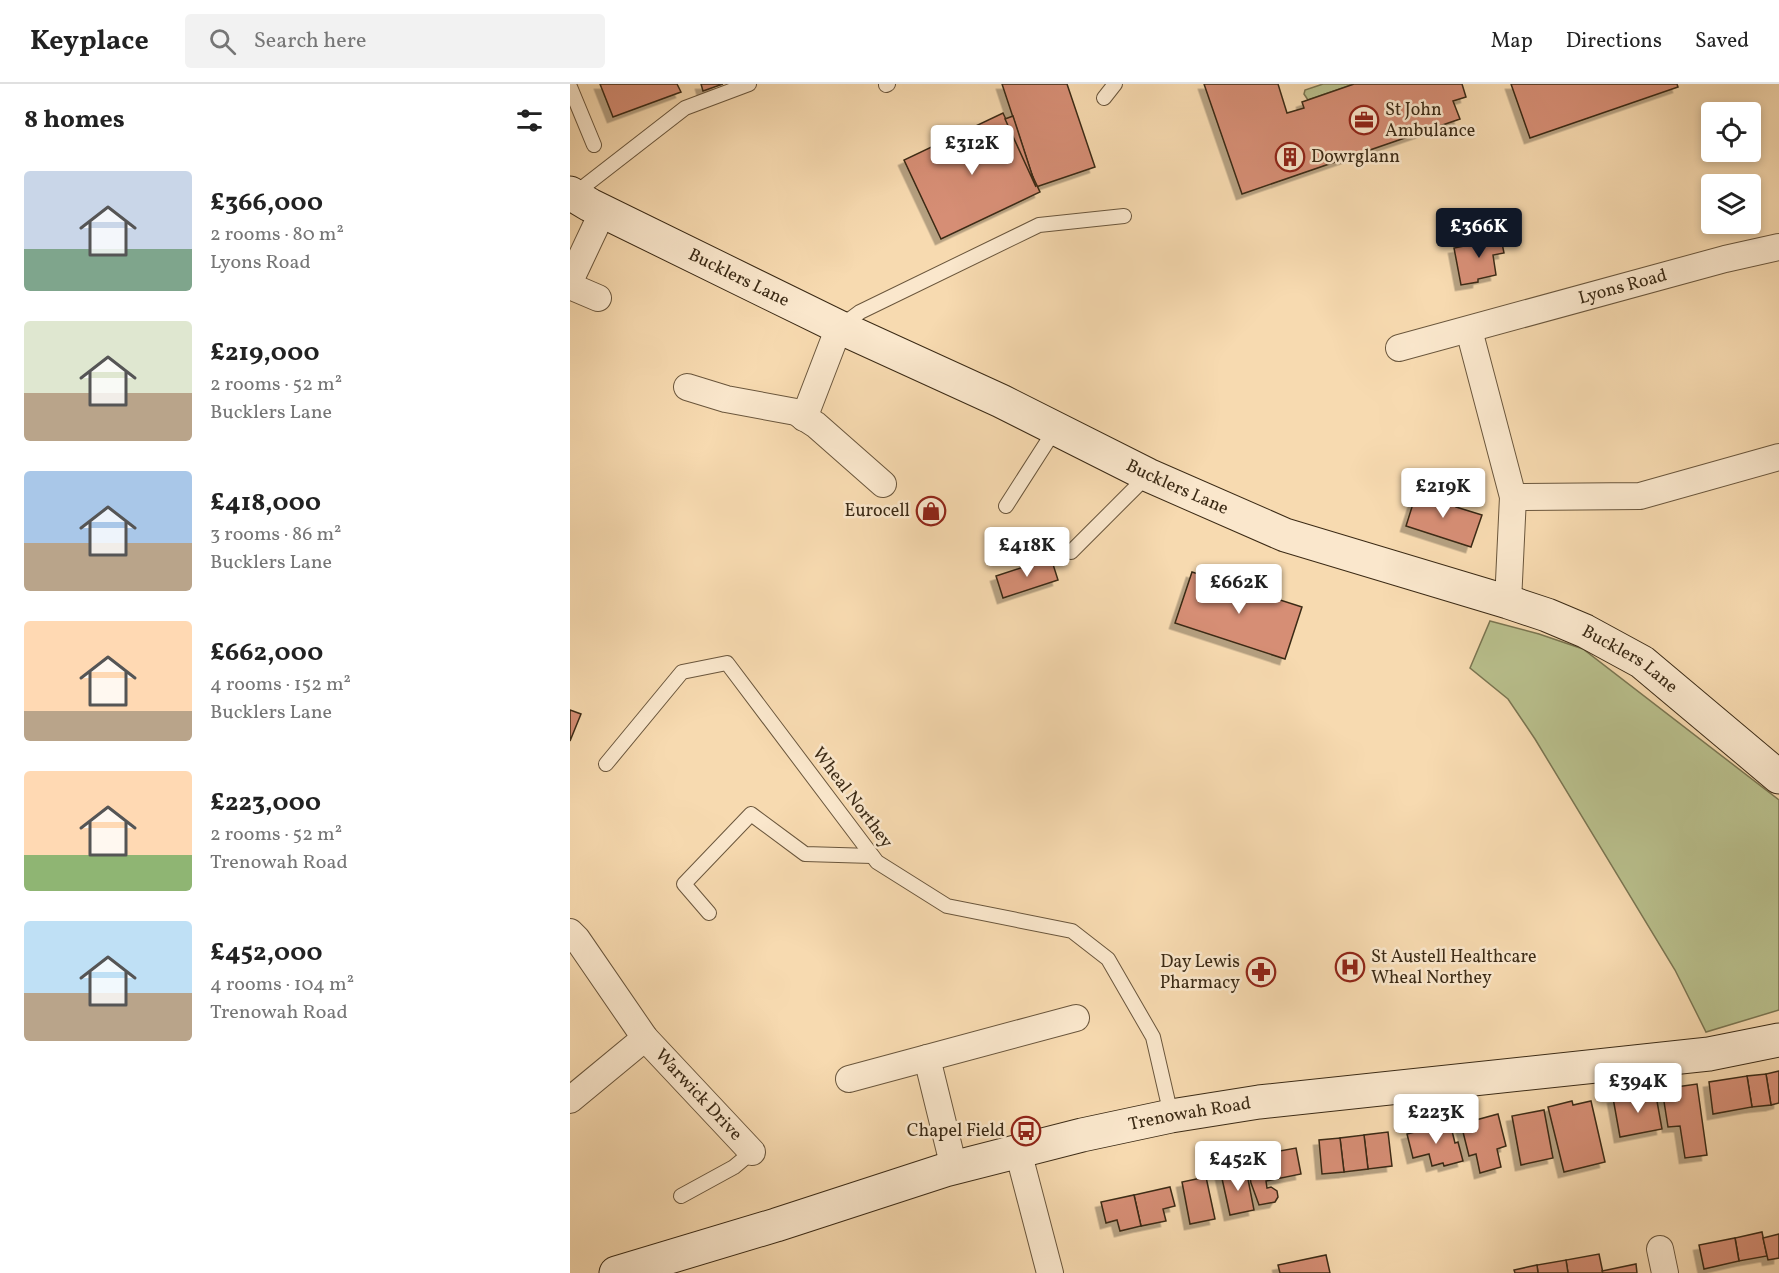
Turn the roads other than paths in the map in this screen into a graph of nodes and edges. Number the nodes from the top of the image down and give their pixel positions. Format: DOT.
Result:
graph roads {
  1 [pos="749,84"];
  2 [pos="1115,84"];
  3 [pos="570,87"];
  4 [pos="1104,98"];
  5 [pos="594,145"];
  6 [pos="572,194"];
  7 [pos="603,211"];
  8 [pos="1124,216"];
  9 [pos="1779,247"];
  10 [pos="570,281"];
  11 [pos="570,286"];
  12 [pos="598,298"];
  13 [pos="839,327"];
  14 [pos="1469,330"];
  15 [pos="1399,348"];
  16 [pos="687,387"];
  17 [pos="804,418"];
  18 [pos="1056,428"];
  19 [pos="1779,457"];
  20 [pos="1148,475"];
  21 [pos="883,484"];
  22 [pos="1512,497"];
  23 [pos="1006,506"];
  24 [pos="1071,552"];
  25 [pos="1508,602"];
  26 [pos="606,764"];
  27 [pos="1776,768"];
  28 [pos="872,856"];
  29 [pos="709,912"];
  30 [pos="570,932"];
  31 [pos="1076,1018"];
  32 [pos="645,1038"];
  33 [pos="1779,1040"];
  34 [pos="927,1058"];
  35 [pos="849,1079"];
  36 [pos="570,1100"];
  37 [pos="1171,1116"];
  38 [pos="1018,1151"];
  39 [pos="752,1152"];
  40 [pos="954,1168"];
  41 [pos="681,1196"];
  42 [pos="616,1273"];
  43 [pos="1050,1273"];
  1 -- 6 [label="lane"];
  2 -- 4 [label="lane"];
  3 -- 5 [label="lane"];
  6 -- 7 [label="street, Bucklers Lane"];
  7 -- 10 [label="street"];
  7 -- 13 [label="street, Bucklers Lane"];
  8 -- 13 [label="lane"];
  9 -- 14 [label="street, Lyons Road"];
  11 -- 12 [label="street"];
  13 -- 17 [label="street"];
  13 -- 18 [label="street, Bucklers Lane"];
  14 -- 15 [label="street, Lyons Road"];
  14 -- 22 [label="street"];
  16 -- 17 [label="street"];
  17 -- 21 [label="street"];
  18 -- 20 [label="street, Bucklers Lane"];
  18 -- 23 [label="lane"];
  19 -- 22 [label="street"];
  20 -- 24 [label="lane"];
  20 -- 25 [label="street, Bucklers Lane"];
  22 -- 25 [label="street"];
  25 -- 27 [label="street, Bucklers Lane"];
  26 -- 28 [label="lane, Wheal Northey"];
  28 -- 29 [label="lane"];
  28 -- 37 [label="lane, Wheal Northey"];
  30 -- 32 [label="street, Warwick Drive"];
  31 -- 34 [label="street"];
  32 -- 36 [label="street, Warwick Drive"];
  32 -- 39 [label="street, Warwick Drive"];
  33 -- 37 [label="street, Trenowah Road"];
  34 -- 35 [label="street"];
  34 -- 40 [label="street"];
  37 -- 38 [label="street, Trenowah Road"];
  38 -- 40 [label="street, Trenowah Road"];
  38 -- 43 [label="street"];
  39 -- 41 [label="lane"];
  40 -- 42 [label="street, Trenowah Road"];
}
